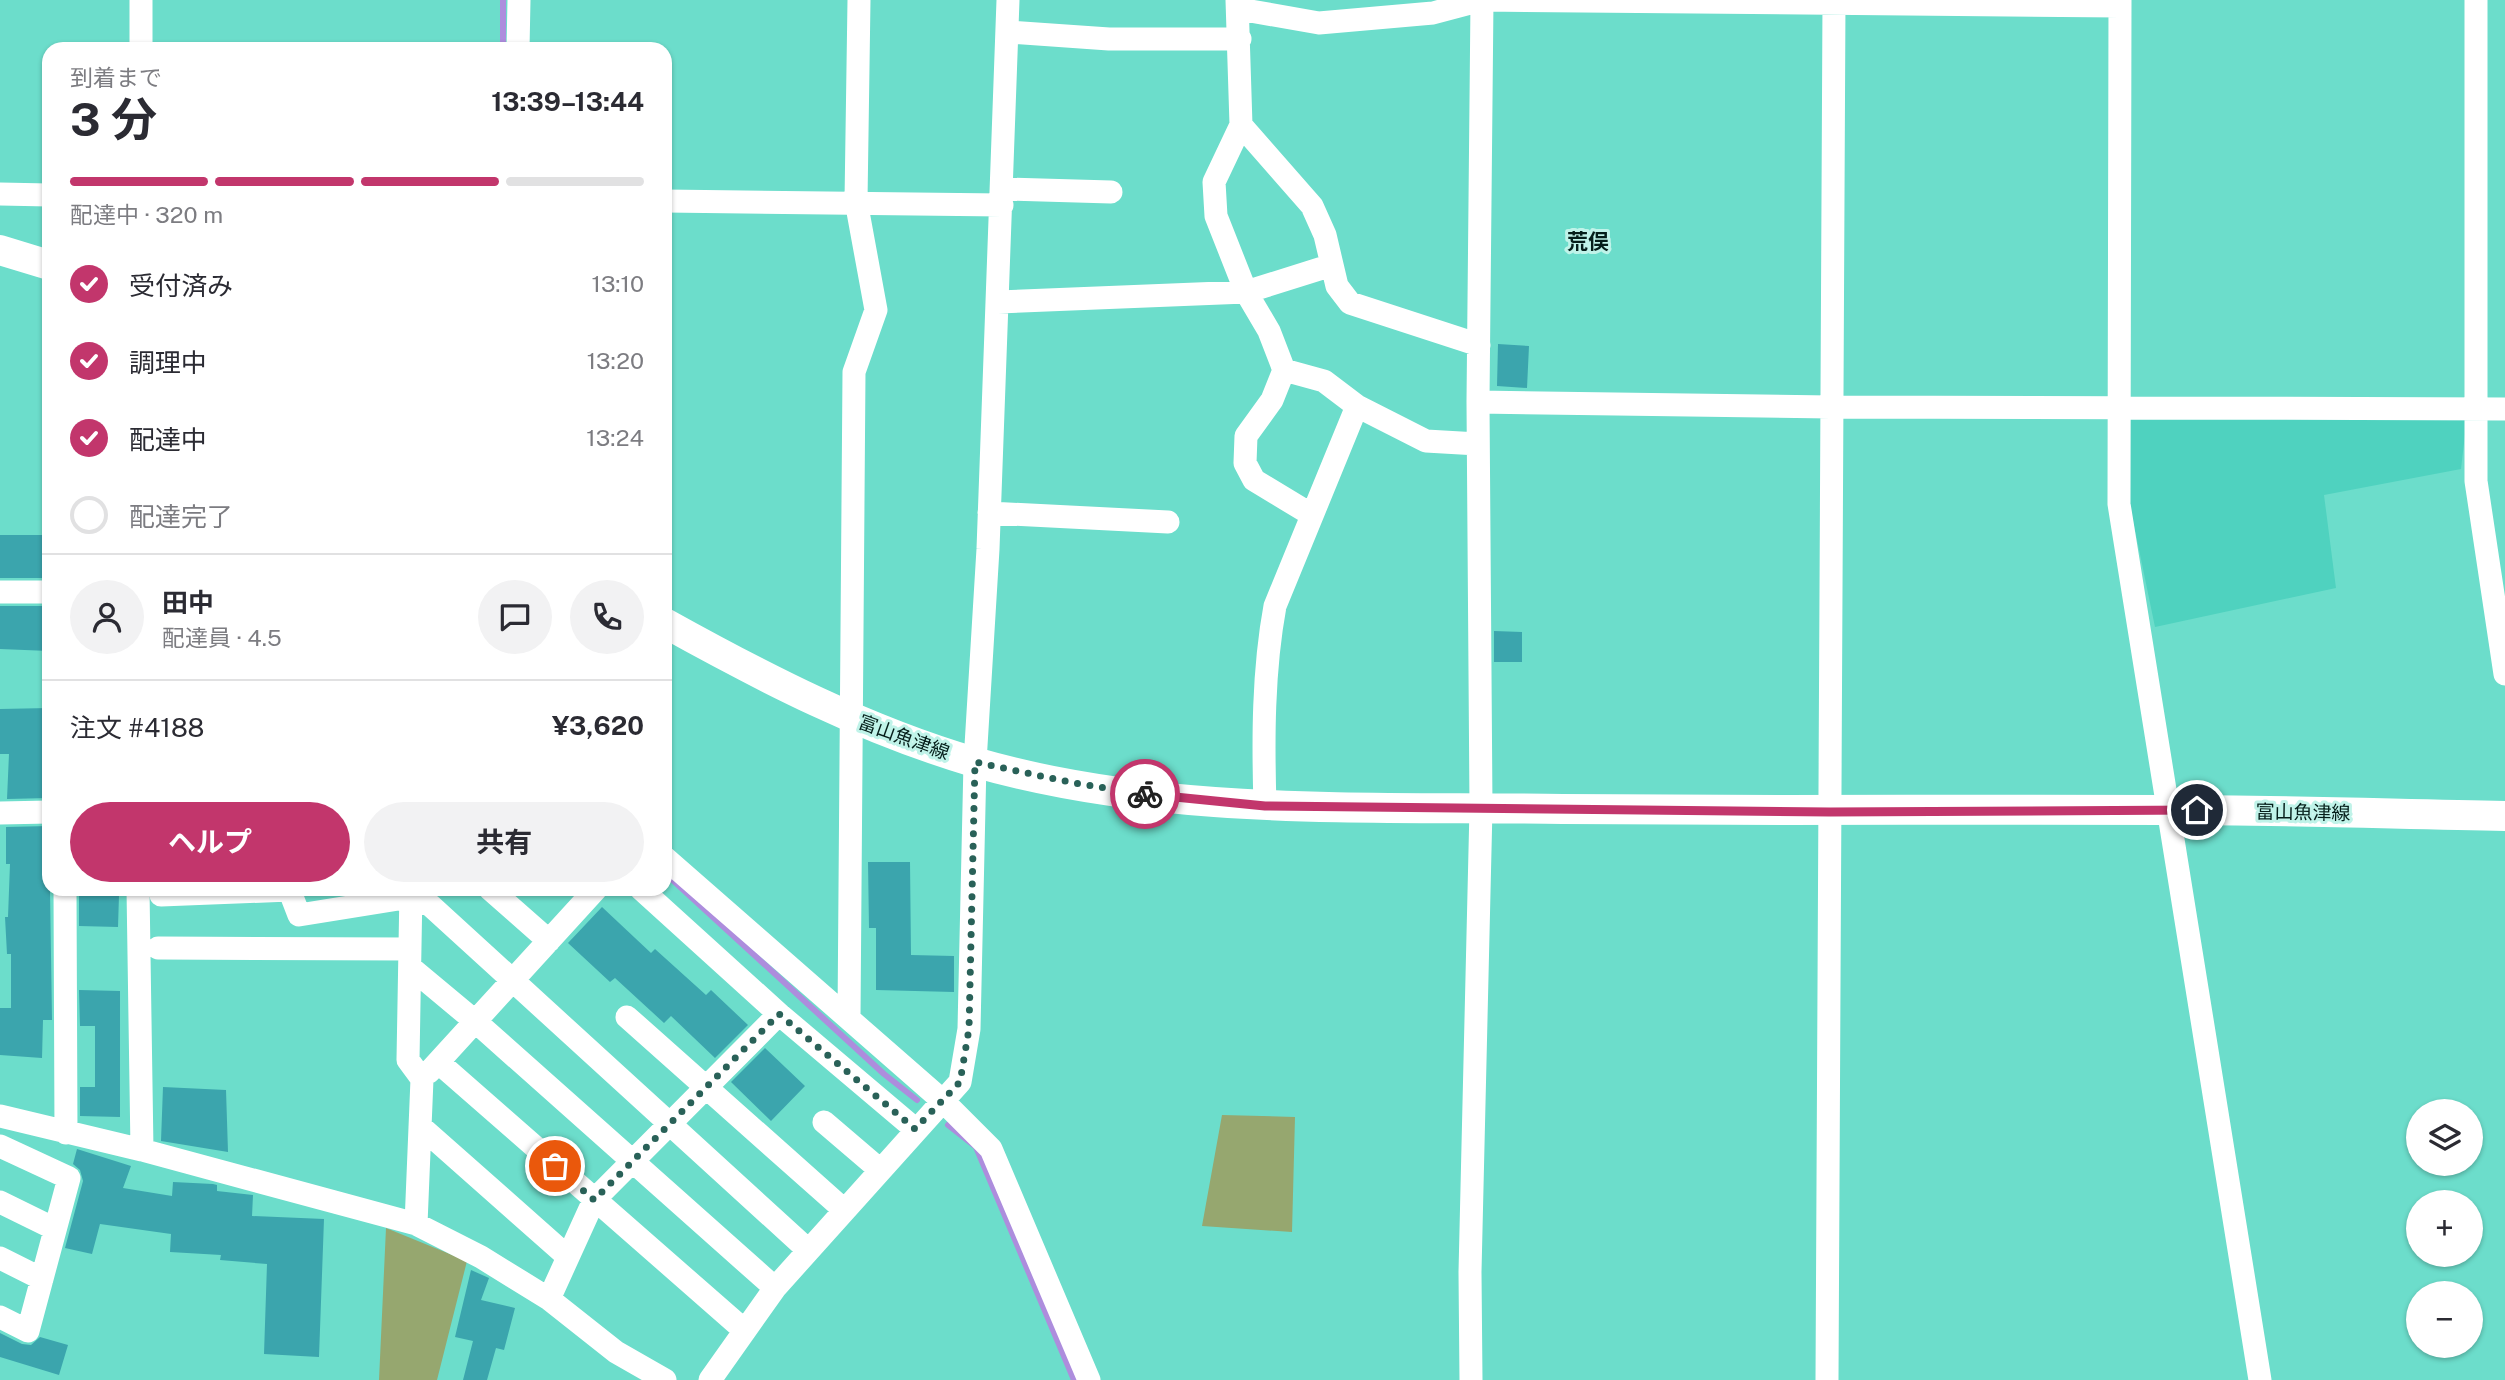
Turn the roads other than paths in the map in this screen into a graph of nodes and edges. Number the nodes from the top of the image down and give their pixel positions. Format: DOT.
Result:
graph roads {
  1 [pos="141,0"];
  2 [pos="519,0"];
  3 [pos="859,0"];
  4 [pos="1008,0"];
  5 [pos="1482,0"];
  6 [pos="2476,0"];
  7 [pos="1834,3"];
  8 [pos="2120,3"];
  9 [pos="1238,4"];
  10 [pos="1008,32"];
  11 [pos="1240,40"];
  12 [pos="141,42"];
  13 [pos="519,42"];
  14 [pos="1241,125"];
  15 [pos="1111,192"];
  16 [pos="0,194"];
  17 [pos="42,195"];
  18 [pos="1003,197"];
  19 [pos="672,201"];
  20 [pos="856,201"];
  21 [pos="0,250"];
  22 [pos="42,263"];
  23 [pos="1332,265"];
  24 [pos="1246,292"];
  25 [pos="998,302"];
  26 [pos="1479,345"];
  27 [pos="1284,370"];
  28 [pos="1478,402"];
  29 [pos="1357,406"];
  30 [pos="1831,407"];
  31 [pos="2117,407"];
  32 [pos="2473,409"];
  33 [pos="2505,409"];
  34 [pos="1478,444"];
  35 [pos="989,513"];
  36 [pos="1312,515"];
  37 [pos="1168,522"];
  38 [pos="0,592"];
  39 [pos="42,592"];
  40 [pos="672,627"];
  41 [pos="2505,674"];
  42 [pos="852,718"];
  43 [pos="975,762"];
  44 [pos="1265,806"];
  45 [pos="1481,808"];
  46 [pos="2169,810"];
  47 [pos="42,812"];
  48 [pos="1830,812"];
  49 [pos="0,813"];
  50 [pos="2505,816"];
  51 [pos="672,864"];
  52 [pos="65,896"];
  53 [pos="138,896"];
  54 [pos="292,896"];
  55 [pos="396,896"];
  56 [pos="411,896"];
  57 [pos="416,896"];
  58 [pos="498,896"];
  59 [pos="582,896"];
  60 [pos="649,896"];
  61 [pos="549,941"];
  62 [pos="158,948"];
  63 [pos="410,958"];
  64 [pos="515,980"];
  65 [pos="779,1014"];
  66 [pos="627,1017"];
  67 [pos="849,1018"];
  68 [pos="476,1022"];
  69 [pos="438,1062"];
  70 [pos="422,1079"];
  71 [pos="706,1087"];
  72 [pos="944,1102"];
  73 [pos="0,1116"];
  74 [pos="824,1122"];
  75 [pos="669,1125"];
  76 [pos="420,1126"];
  77 [pos="915,1129"];
  78 [pos="66,1133"];
  79 [pos="0,1146"];
  80 [pos="142,1150"];
  81 [pos="631,1163"];
  82 [pos="879,1169"];
  83 [pos="594,1200"];
  84 [pos="0,1202"];
  85 [pos="842,1209"];
  86 [pos="416,1224"];
  87 [pos="55,1228"];
  88 [pos="808,1250"];
  89 [pos="568,1257"];
  90 [pos="0,1258"];
  91 [pos="42,1279"];
  92 [pos="775,1288"];
  93 [pos="550,1299"];
  94 [pos="0,1317"];
  95 [pos="744,1330"];
  96 [pos="665,1380"];
  97 [pos="710,1380"];
  98 [pos="1088,1380"];
  99 [pos="1471,1380"];
  100 [pos="1827,1380"];
  101 [pos="2260,1380"];
  1 -- 12 [label="street"];
  2 -- 13 [label="street"];
  3 -- 20 [label="street"];
  4 -- 10 [label="street"];
  5 -- 7 [label="street"];
  5 -- 9 [label="street"];
  5 -- 26 [label="street"];
  6 -- 32 [label="street"];
  7 -- 8 [label="street"];
  7 -- 30 [label="street"];
  8 -- 31 [label="street"];
  9 -- 11 [label="street"];
  10 -- 11 [label="street"];
  10 -- 18 [label="street"];
  11 -- 14 [label="street"];
  14 -- 23 [label="street"];
  14 -- 24 [label="street"];
  15 -- 18 [label="street"];
  16 -- 17 [label="street"];
  18 -- 20 [label="street"];
  18 -- 25 [label="street"];
  19 -- 20 [label="street"];
  20 -- 42 [label="street"];
  21 -- 22 [label="main road"];
  23 -- 24 [label="street"];
  23 -- 26 [label="street"];
  24 -- 25 [label="street"];
  24 -- 27 [label="street"];
  25 -- 35 [label="street"];
  26 -- 28 [label="street"];
  27 -- 29 [label="street"];
  27 -- 36 [label="street"];
  28 -- 30 [label="street"];
  28 -- 34 [label="street"];
  29 -- 34 [label="street"];
  29 -- 36 [label="street"];
  30 -- 31 [label="street"];
  30 -- 48 [label="street"];
  31 -- 32 [label="street"];
  31 -- 46 [label="street"];
  32 -- 33 [label="street"];
  32 -- 41 [label="street"];
  34 -- 45 [label="street"];
  35 -- 37 [label="street"];
  35 -- 43 [label="street"];
  36 -- 44 [label="street"];
  38 -- 39 [label="street"];
  40 -- 42 [label="main road, 富山魚津線"];
  42 -- 43 [label="main road, 富山魚津線"];
  42 -- 67 [label="street"];
  43 -- 44 [label="main road, 富山魚津線"];
  43 -- 72 [label="street"];
  44 -- 45 [label="main road, 富山魚津線"];
  45 -- 48 [label="main road, 富山魚津線"];
  45 -- 99 [label="street"];
  46 -- 48 [label="main road, 富山魚津線"];
  46 -- 50 [label="main road, 富山魚津線"];
  46 -- 101 [label="street"];
  47 -- 49 [label="street"];
  48 -- 100 [label="street"];
  51 -- 67 [label="street"];
  52 -- 78 [label="street"];
  53 -- 80 [label="street"];
  54 -- 55 [label="street"];
  56 -- 63 [label="street"];
  57 -- 64 [label="street"];
  58 -- 61 [label="street"];
  59 -- 61 [label="street"];
  60 -- 65 [label="street"];
  61 -- 64 [label="street"];
  62 -- 63 [label="street"];
  63 -- 68 [label="street"];
  63 -- 70 [label="street"];
  64 -- 68 [label="street"];
  64 -- 75 [label="street"];
  65 -- 71 [label="street"];
  65 -- 77 [label="street"];
  66 -- 71 [label="street"];
  67 -- 72 [label="street"];
  68 -- 69 [label="street"];
  68 -- 81 [label="street"];
  69 -- 70 [label="street"];
  69 -- 83 [label="street"];
  70 -- 76 [label="street"];
  71 -- 75 [label="street"];
  71 -- 85 [label="street"];
  72 -- 77 [label="street"];
  72 -- 98 [label="street"];
  73 -- 78 [label="street"];
  74 -- 82 [label="street"];
  75 -- 81 [label="street"];
  75 -- 88 [label="street"];
  76 -- 86 [label="street"];
  76 -- 89 [label="street"];
  77 -- 82 [label="street"];
  78 -- 80 [label="street"];
  79 -- 87 [label="street"];
  80 -- 86 [label="street"];
  81 -- 83 [label="street"];
  81 -- 92 [label="street"];
  82 -- 85 [label="street"];
  83 -- 89 [label="street"];
  83 -- 95 [label="street"];
  84 -- 87 [label="street"];
  85 -- 88 [label="street"];
  86 -- 93 [label="street"];
  87 -- 91 [label="street"];
  88 -- 92 [label="street"];
  89 -- 93 [label="street"];
  90 -- 91 [label="street"];
  91 -- 94 [label="street"];
  92 -- 95 [label="street"];
  93 -- 96 [label="street"];
  95 -- 97 [label="street"];
}
